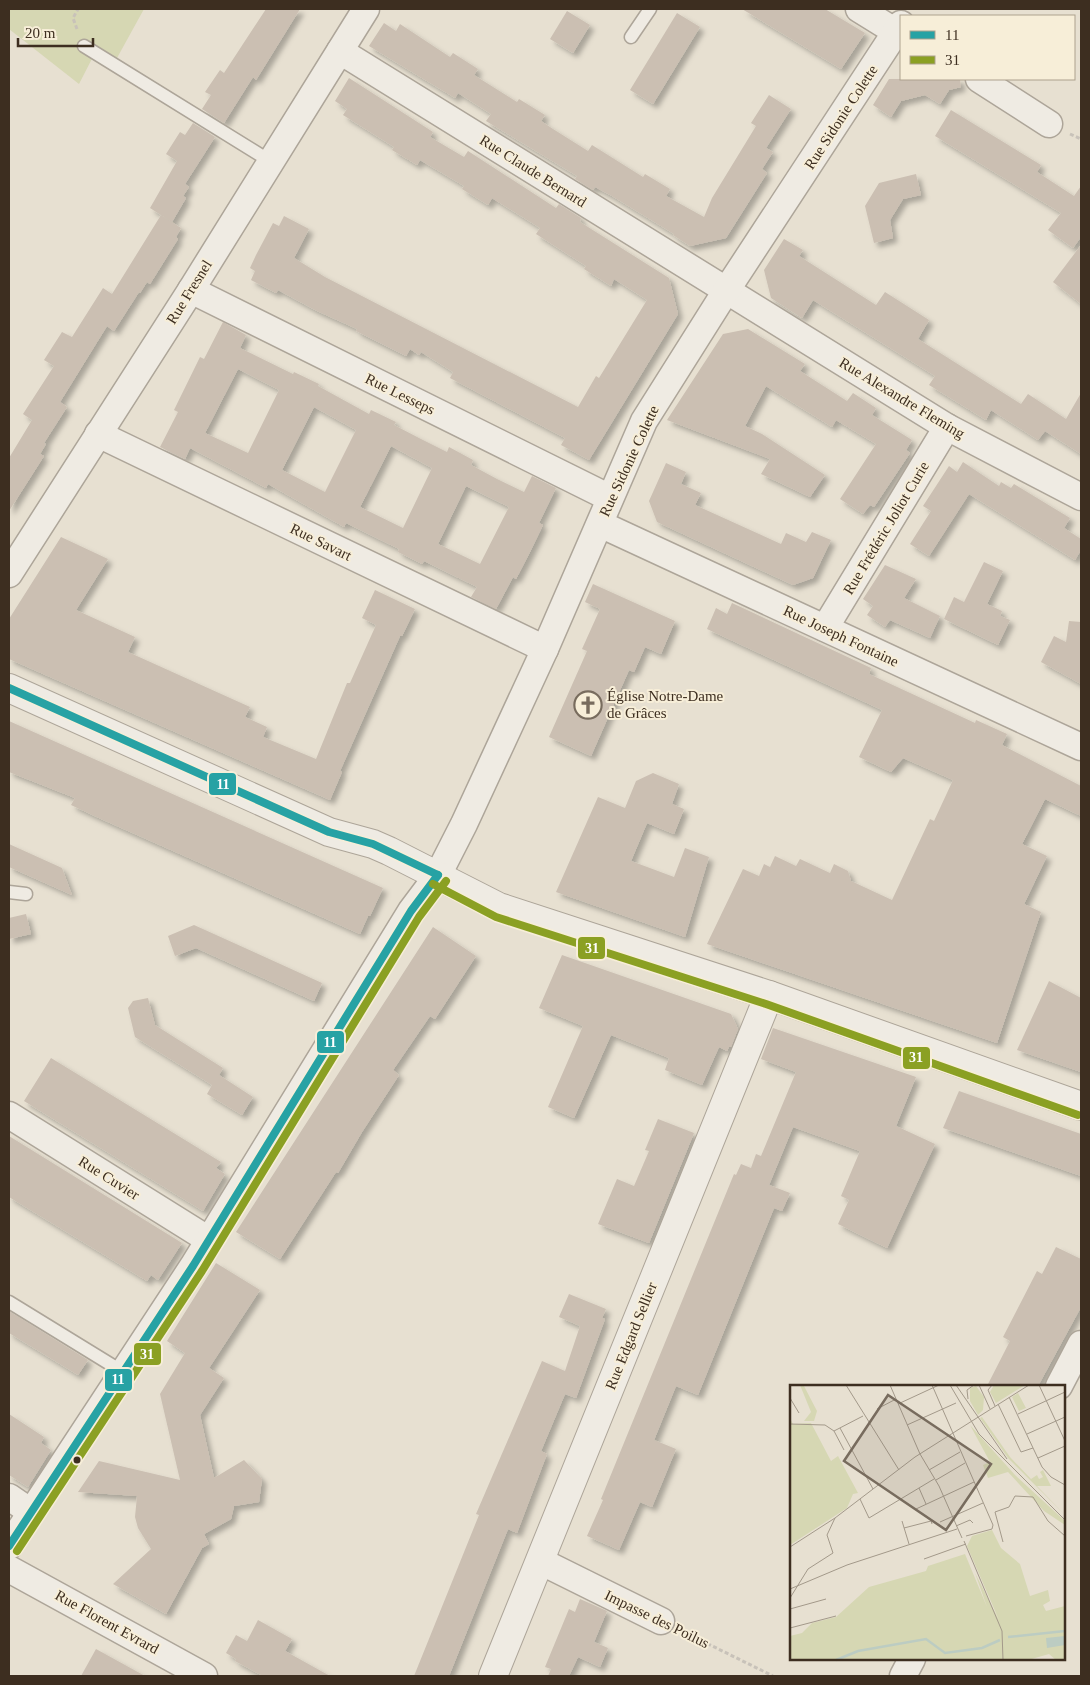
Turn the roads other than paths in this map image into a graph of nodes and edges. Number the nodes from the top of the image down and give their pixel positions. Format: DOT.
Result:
graph roads {
  1 [pos="366,9"];
  2 [pos="650,9"];
  3 [pos="859,9"];
  4 [pos="900,27"];
  5 [pos="900,29"];
  6 [pos="631,37"];
  7 [pos="84,46"];
  8 [pos="340,51"];
  9 [pos="981,80"];
  10 [pos="1049,124"];
  11 [pos="270,161"];
  12 [pos="191,290"];
  13 [pos="726,291"];
  14 [pos="947,427"];
  15 [pos="98,434"];
  16 [pos="1081,497"];
  17 [pos="610,498"];
  18 [pos="600,524"];
  19 [pos="9,574"];
  20 [pos="825,628"];
  21 [pos="545,649"];
  22 [pos="9,688"];
  23 [pos="1081,747"];
  24 [pos="438,875"];
  25 [pos="9,892"];
  26 [pos="26,894"];
  27 [pos="769,995"];
  28 [pos="1081,1106"];
  29 [pos="9,1115"];
  30 [pos="209,1240"];
  31 [pos="9,1302"];
  32 [pos="1081,1344"];
  33 [pos="123,1372"];
  34 [pos="1060,1385"];
  35 [pos="9,1497"];
  36 [pos="31,1512"];
  37 [pos="9,1546"];
  38 [pos="540,1561"];
  39 [pos="9,1569"];
  40 [pos="661,1621"];
  41 [pos="911,1660"];
  42 [pos="204,1676"];
  43 [pos="493,1676"];
  44 [pos="903,1676"];
  1 -- 8 [label="street, Rue Fresnel"];
  2 -- 6 [label="lane"];
  3 -- 4 [label="street"];
  5 -- 13 [label="street, Rue Sidonie Colette"];
  7 -- 11 [label="lane"];
  8 -- 11 [label="street, Rue Fresnel"];
  8 -- 13 [label="street, Rue Claude Bernard"];
  9 -- 10 [label="street"];
  11 -- 12 [label="street, Rue Fresnel"];
  12 -- 15 [label="street, Rue Fresnel"];
  12 -- 17 [label="street, Rue Lesseps"];
  13 -- 14 [label="street, Rue Alexandre Fleming"];
  13 -- 17 [label="street, Rue Sidonie Colette"];
  14 -- 16 [label="street, Rue Alexandre Fleming"];
  14 -- 20 [label="street, Rue Frédéric Joliot Curie"];
  15 -- 19 [label="street, Rue Fresnel"];
  15 -- 21 [label="street, Rue Savart"];
  17 -- 18 [label="street, Rue Sidonie Colette"];
  18 -- 20 [label="street, Rue Joseph Fontaine"];
  18 -- 21 [label="street, Rue Sidonie Colette"];
  20 -- 23 [label="street, Rue Joseph Fontaine"];
  21 -- 24 [label="street, Rue Sidonie Colette"];
  22 -- 24 [label="street"];
  24 -- 27 [label="street"];
  24 -- 30 [label="street, Rue Sidonie Colette"];
  25 -- 26 [label="lane"];
  27 -- 28 [label="street"];
  27 -- 38 [label="street, Rue Edgard Sellier"];
  29 -- 30 [label="street, Rue Cuvier"];
  30 -- 33 [label="street, Rue Sidonie Colette"];
  31 -- 33 [label="lane"];
  32 -- 34 [label="street"];
  33 -- 36 [label="street, Rue Sidonie Colette"];
  35 -- 36 [label="street"];
  36 -- 37 [label="street, Rue Sidonie Colette"];
  38 -- 40 [label="street, Impasse des Poilus"];
  38 -- 43 [label="street, Rue Edgard Sellier"];
  39 -- 42 [label="street, Rue Florent Evrard"];
  41 -- 44 [label="street"];
}
